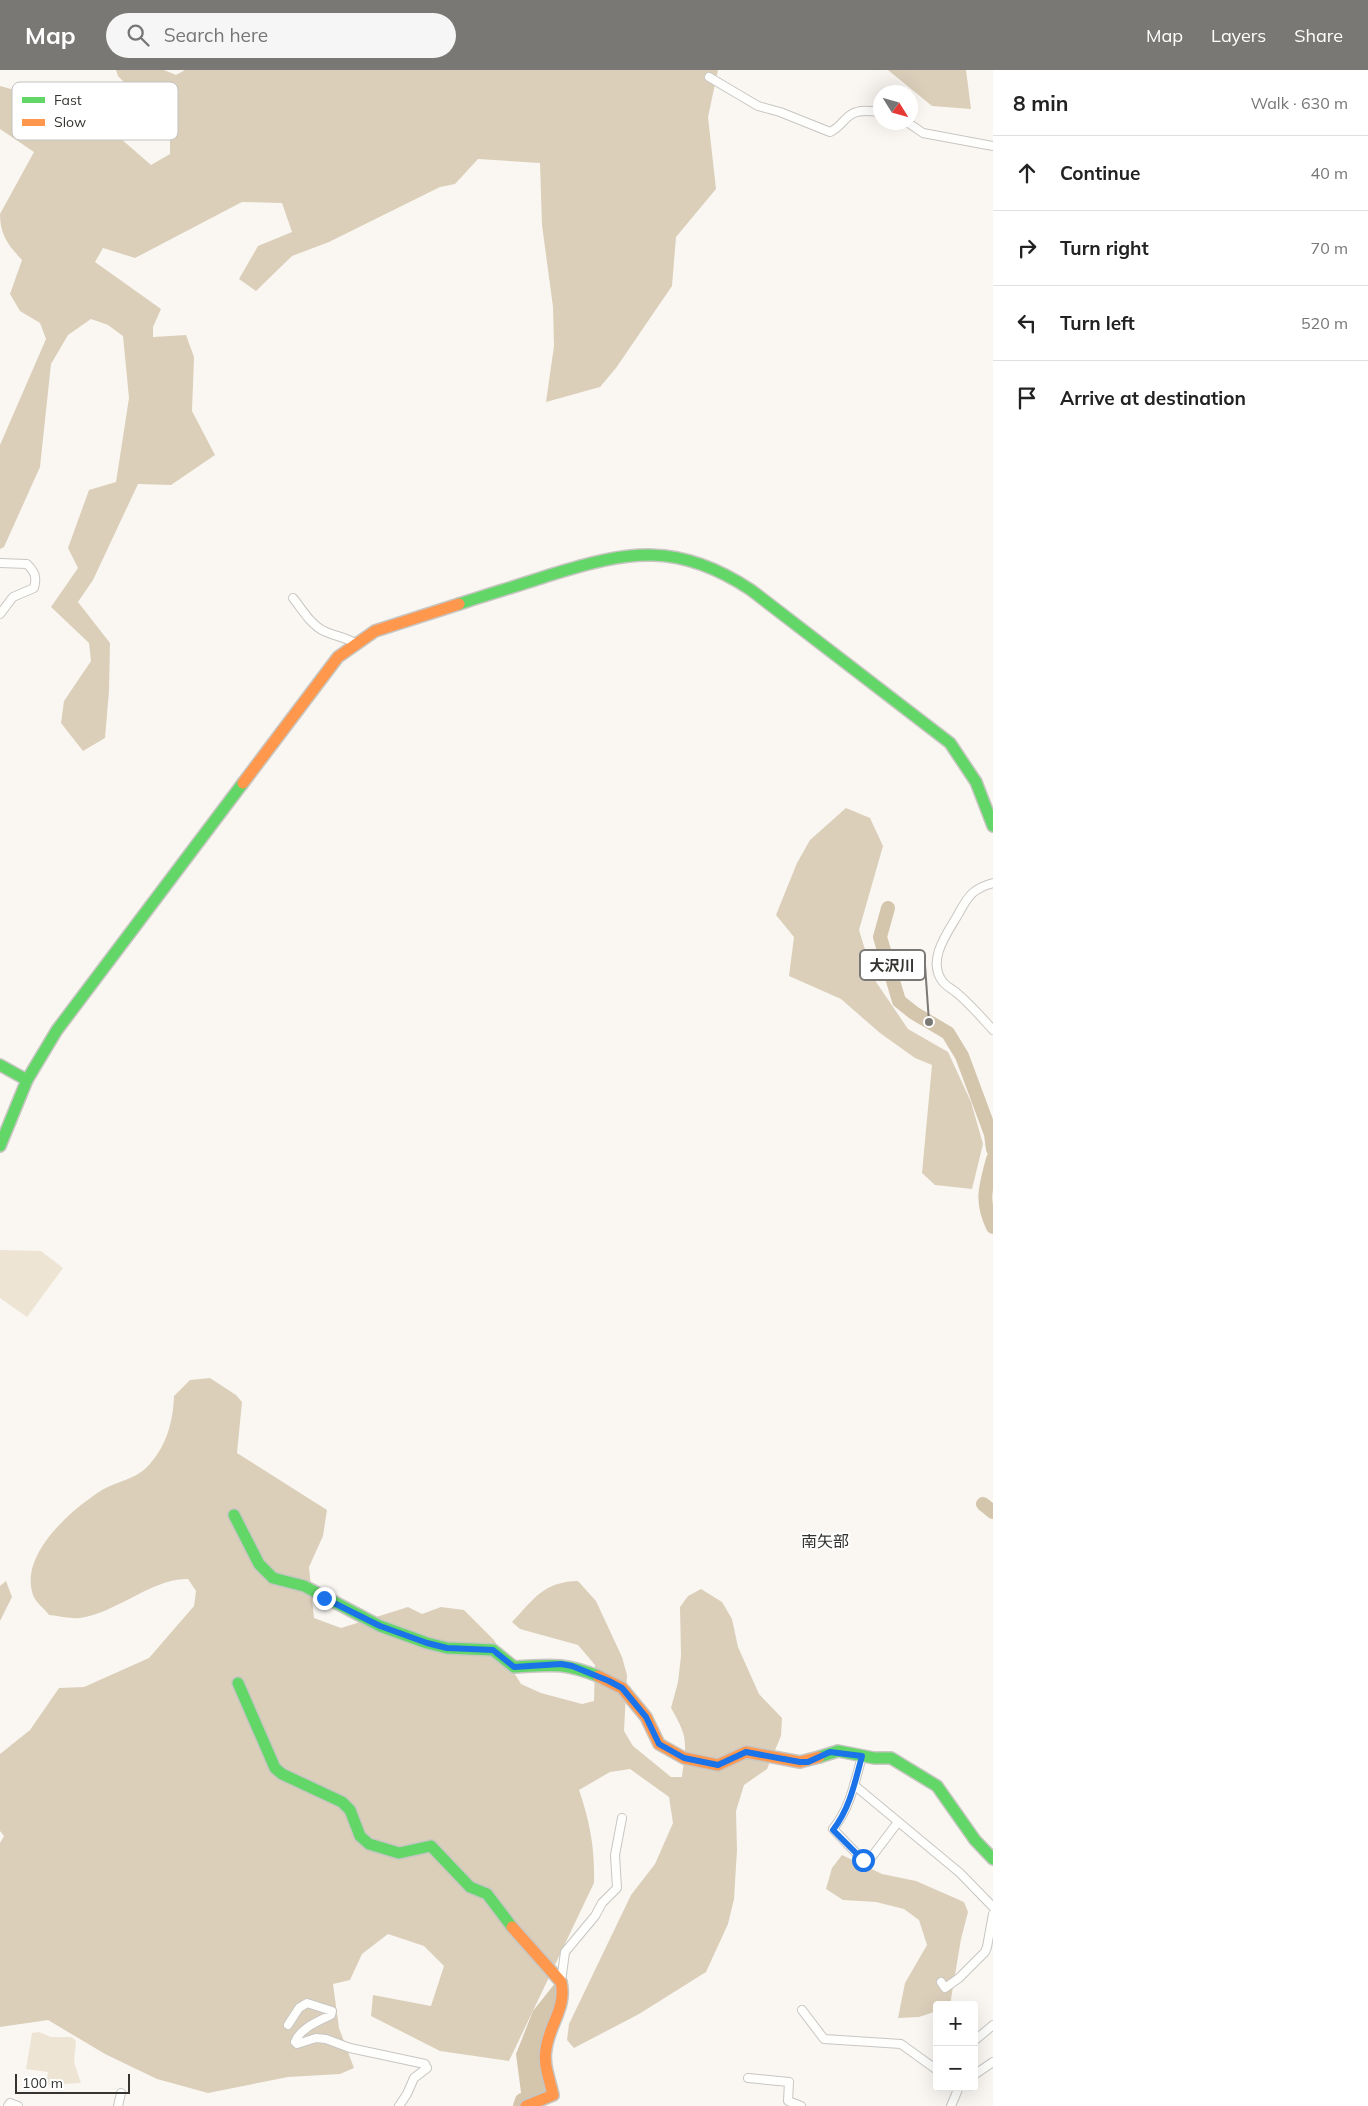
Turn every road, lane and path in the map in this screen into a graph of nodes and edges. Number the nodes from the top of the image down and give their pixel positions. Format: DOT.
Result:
graph roads {
  1 [pos="709,76"];
  2 [pos="873,111"];
  3 [pos="918,130"];
  4 [pos="993,146"];
  5 [pos="0,563"];
  6 [pos="293,598"];
  7 [pos="0,614"];
  8 [pos="355,643"];
  9 [pos="993,826"];
  10 [pos="993,883"];
  11 [pos="993,1030"];
  12 [pos="0,1065"];
  13 [pos="27,1080"];
  14 [pos="0,1146"];
  15 [pos="234,1515"];
  16 [pos="238,1683"];
  17 [pos="862,1756"];
  18 [pos="854,1786"];
  19 [pos="622,1818"];
  20 [pos="898,1822"];
  21 [pos="993,1859"];
  22 [pos="993,1907"];
  23 [pos="993,1914"];
  24 [pos="561,1982"];
  25 [pos="942,1982"];
  26 [pos="802,2010"];
  27 [pos="993,2025"];
  28 [pos="288,2026"];
  29 [pos="978,2038"];
  30 [pos="993,2062"];
  31 [pos="933,2067"];
  32 [pos="978,2071"];
  33 [pos="748,2078"];
  34 [pos="957,2091"];
  35 [pos="121,2093"];
  36 [pos="8,2106"];
  37 [pos="18,2106"];
  38 [pos="118,2106"];
  39 [pos="399,2106"];
  40 [pos="526,2106"];
  41 [pos="801,2106"];
  42 [pos="951,2106"];
  1 -- 2 [label="street"];
  3 -- 4 [label="street"];
  5 -- 7 [label="street"];
  6 -- 8 [label="street"];
  8 -- 9 [label="street"];
  8 -- 13 [label="street"];
  10 -- 11 [label="street"];
  12 -- 13 [label="street"];
  13 -- 14 [label="street"];
  15 -- 17 [label="street"];
  16 -- 24 [label="street"];
  17 -- 18 [label="street"];
  17 -- 21 [label="street"];
  18 -- 20 [label="street"];
  18 -- 20 [label="street"];
  19 -- 24 [label="street"];
  20 -- 22 [label="street"];
  23 -- 25 [label="street"];
  24 -- 40 [label="street"];
  26 -- 31 [label="street"];
  27 -- 29 [label="street"];
  28 -- 39 [label="street"];
  30 -- 32 [label="street"];
  33 -- 41 [label="street"];
  34 -- 42 [label="street"];
  35 -- 38 [label="street"];
  36 -- 37 [label="street"];
}
